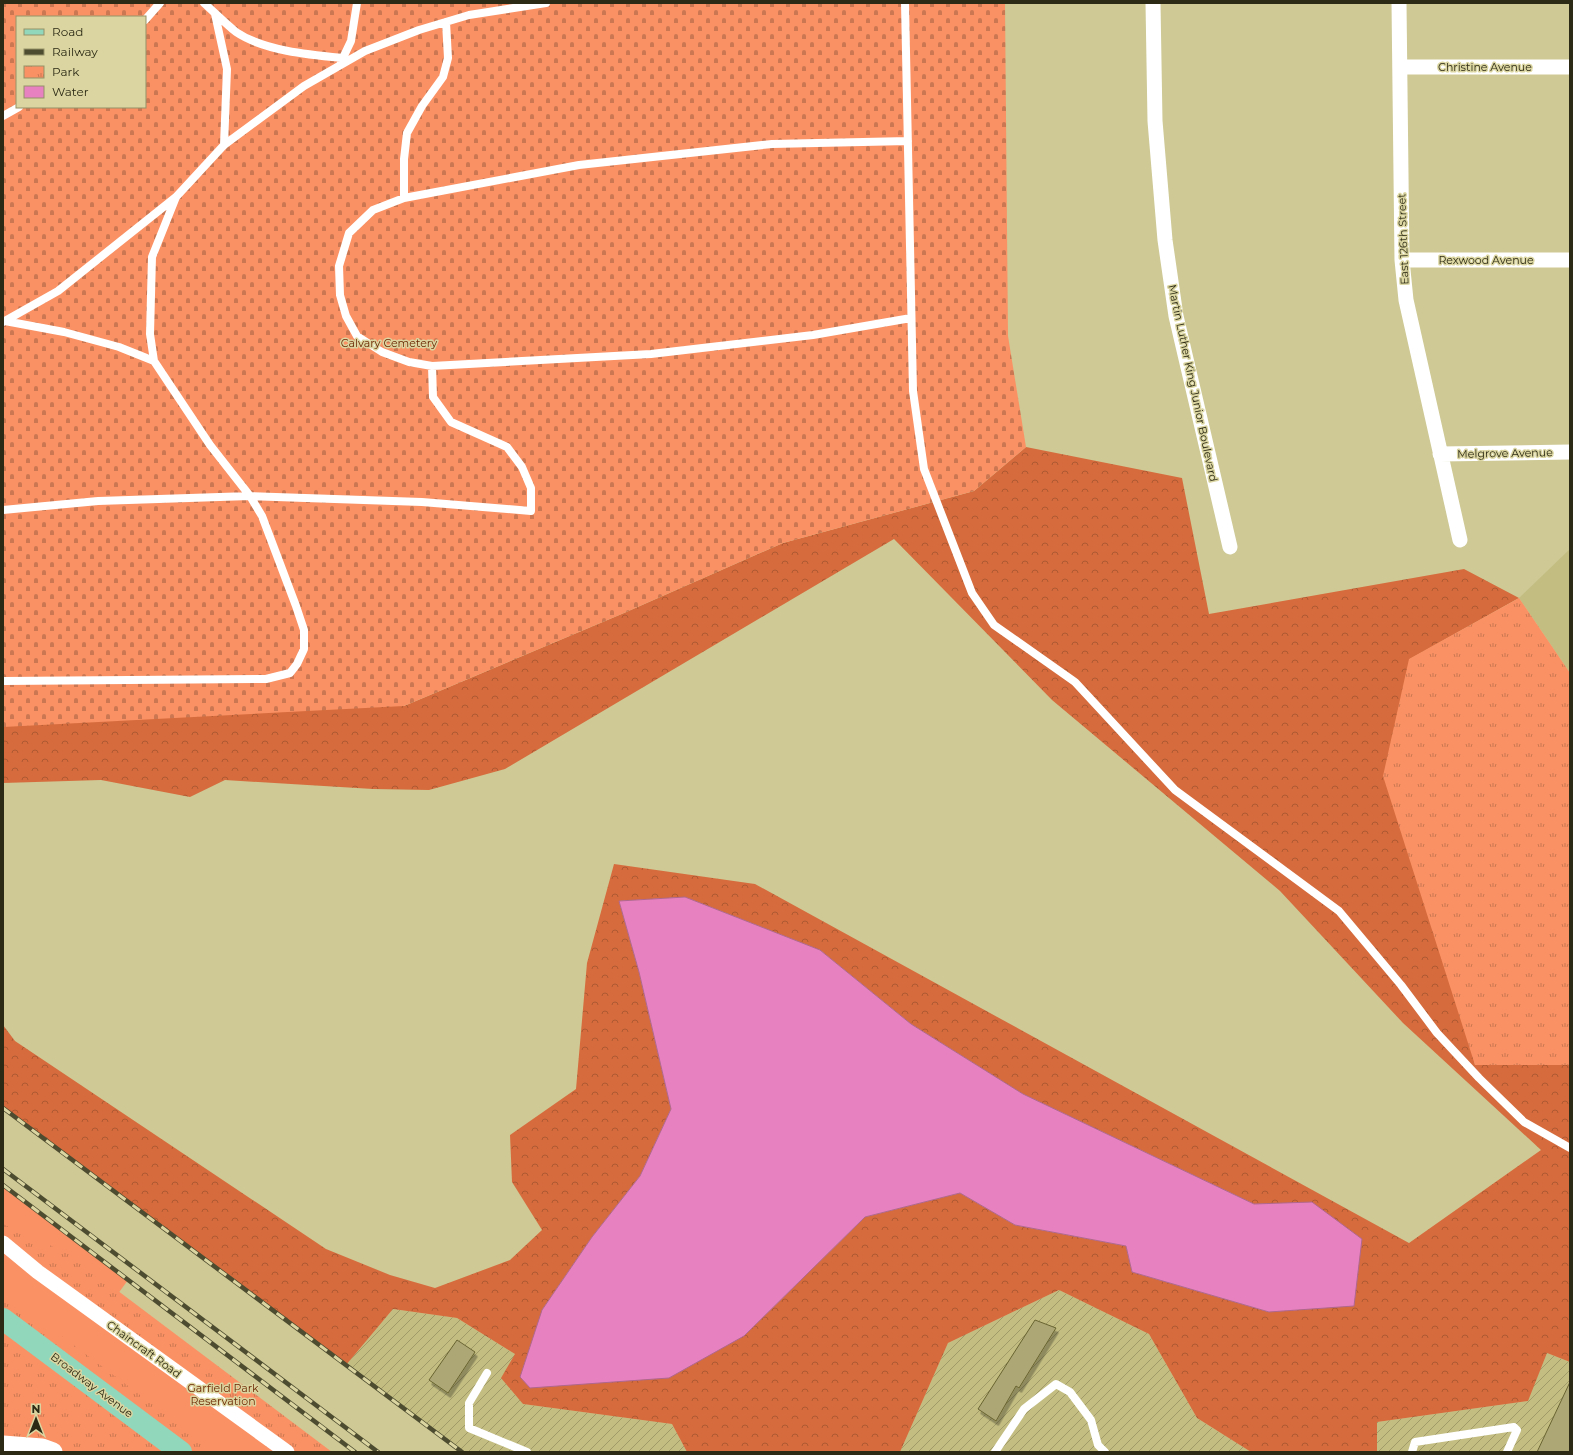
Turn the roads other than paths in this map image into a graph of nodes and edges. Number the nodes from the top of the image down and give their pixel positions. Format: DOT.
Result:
graph roads {
  1 [pos="160,3"];
  2 [pos="204,3"];
  3 [pos="357,3"];
  4 [pos="546,3"];
  5 [pos="905,3"];
  6 [pos="1153,3"];
  7 [pos="1399,3"];
  8 [pos="214,13"];
  9 [pos="146,19"];
  10 [pos="446,22"];
  11 [pos="343,58"];
  12 [pos="339,66"];
  13 [pos="1400,67"];
  14 [pos="1570,67"];
  15 [pos="17,108"];
  16 [pos="3,116"];
  17 [pos="908,141"];
  18 [pos="224,145"];
  19 [pos="176,197"];
  20 [pos="404,198"];
  21 [pos="1402,260"];
  22 [pos="1570,260"];
  23 [pos="911,318"];
  24 [pos="4,322"];
  25 [pos="154,361"];
  26 [pos="432,366"];
  27 [pos="1570,452"];
  28 [pos="1440,454"];
  29 [pos="250,496"];
  30 [pos="3,510"];
  31 [pos="1460,540"];
  32 [pos="1230,547"];
  33 [pos="3,681"];
  34 [pos="1570,1148"];
  35 [pos="3,1243"];
  36 [pos="3,1319"];
  37 [pos="487,1373"];
  38 [pos="3,1445"];
  39 [pos="52,1452"];
  40 [pos="182,1452"];
  41 [pos="287,1452"];
  42 [pos="527,1452"];
  43 [pos="995,1452"];
  44 [pos="1105,1452"];
  45 [pos="1412,1452"];
  46 [pos="1507,1452"];
  1 -- 9 [label="lane"];
  2 -- 8 [label="lane"];
  3 -- 11 [label="lane"];
  4 -- 10 [label="lane"];
  5 -- 17 [label="lane"];
  6 -- 32 [label="street, Martin Luther King Junior Boulevard"];
  7 -- 13 [label="street, East 126th Street"];
  8 -- 11 [label="lane"];
  8 -- 18 [label="lane"];
  10 -- 12 [label="lane"];
  10 -- 20 [label="lane"];
  11 -- 12 [label="lane"];
  12 -- 18 [label="lane"];
  13 -- 14 [label="street, Christine Avenue"];
  13 -- 21 [label="street, East 126th Street"];
  15 -- 16 [label="lane"];
  17 -- 20 [label="lane"];
  17 -- 23 [label="lane"];
  18 -- 19 [label="lane"];
  19 -- 24 [label="lane"];
  19 -- 25 [label="lane"];
  20 -- 26 [label="lane"];
  21 -- 22 [label="street, Rexwood Avenue"];
  21 -- 28 [label="street, East 126th Street"];
  23 -- 26 [label="lane"];
  23 -- 34 [label="lane"];
  24 -- 25 [label="lane"];
  25 -- 29 [label="lane"];
  26 -- 29 [label="lane"];
  27 -- 28 [label="street, Melgrove Avenue"];
  28 -- 31 [label="street, East 126th Street"];
  29 -- 30 [label="lane"];
  29 -- 33 [label="lane"];
  35 -- 41 [label="street, Chaincraft Road"];
  36 -- 40 [label="main road, Broadway Avenue"];
  37 -- 42 [label="lane"];
  38 -- 39 [label="street"];
  43 -- 44 [label="lane"];
  45 -- 46 [label="lane"];
}
